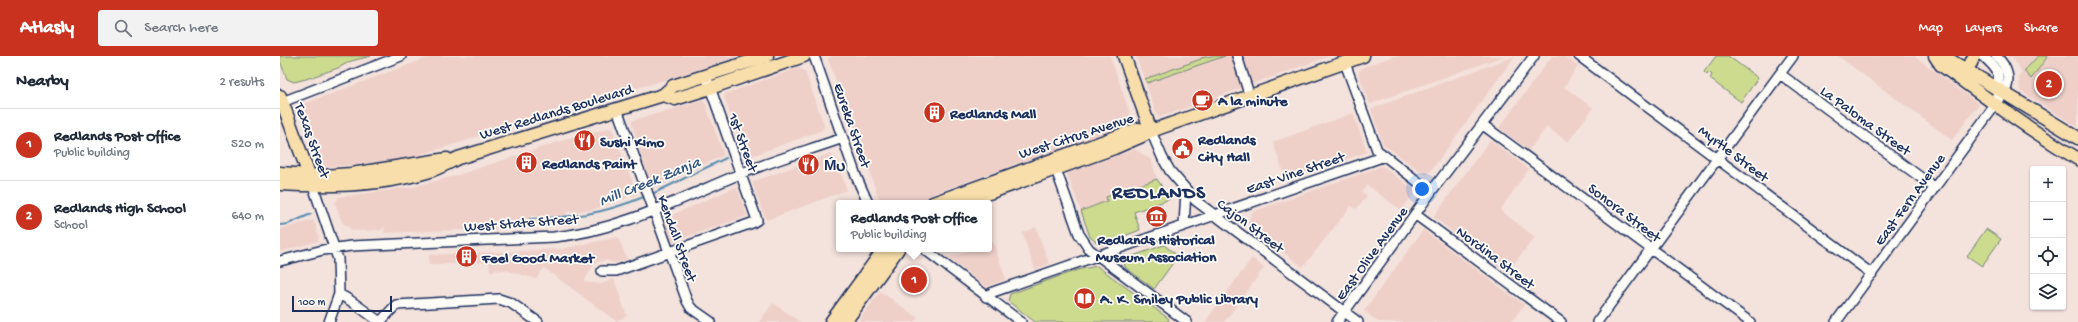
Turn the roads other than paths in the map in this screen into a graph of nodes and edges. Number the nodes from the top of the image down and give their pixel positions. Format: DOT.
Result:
graph roads {
  1 [pos="401,56"];
  2 [pos="767,56"];
  3 [pos="804,56"];
  4 [pos="814,56"];
  5 [pos="1124,56"];
  6 [pos="1236,56"];
  7 [pos="1363,56"];
  8 [pos="1534,56"];
  9 [pos="1579,56"];
  10 [pos="1794,56"];
  11 [pos="1935,56"];
  12 [pos="1938,56"];
  13 [pos="1974,56"];
  14 [pos="1983,56"];
  15 [pos="1996,56"];
  16 [pos="1344,59"];
  17 [pos="1964,69"];
  18 [pos="1780,74"];
  19 [pos="706,76"];
  20 [pos="710,88"];
  21 [pos="2001,91"];
  22 [pos="663,95"];
  23 [pos="1250,97"];
  24 [pos="281,99"];
  25 [pos="1995,105"];
  26 [pos="617,109"];
  27 [pos="1483,125"];
  28 [pos="1151,131"];
  29 [pos="843,138"];
  30 [pos="2078,138"];
  31 [pos="1385,156"];
  32 [pos="1718,158"];
  33 [pos="2078,158"];
  34 [pos="1054,164"];
  35 [pos="280,172"];
  36 [pos="741,174"];
  37 [pos="280,184"];
  38 [pos="313,185"];
  39 [pos="1935,188"];
  40 [pos="1186,191"];
  41 [pos="1431,192"];
  42 [pos="866,200"];
  43 [pos="942,200"];
  44 [pos="968,200"];
  45 [pos="654,212"];
  46 [pos="1214,214"];
  47 [pos="1416,215"];
  48 [pos="1184,226"];
  49 [pos="335,248"];
  50 [pos="1650,249"];
  51 [pos="669,252"];
  52 [pos="882,252"];
  53 [pos="896,252"];
  54 [pos="928,252"];
  55 [pos="1098,256"];
  56 [pos="280,261"];
  57 [pos="602,271"];
  58 [pos="1872,274"];
  59 [pos="339,294"];
  60 [pos="986,297"];
  61 [pos="1344,312"];
  62 [pos="329,322"];
  63 [pos="380,322"];
  64 [pos="538,322"];
  65 [pos="711,322"];
  66 [pos="831,322"];
  67 [pos="845,322"];
  68 [pos="1021,322"];
  69 [pos="1187,322"];
  70 [pos="1337,322"];
  71 [pos="1358,322"];
  72 [pos="1561,322"];
  73 [pos="1597,322"];
  74 [pos="1750,322"];
  75 [pos="1836,322"];
  1 -- 24 [label="street"];
  2 -- 19 [label="main road, West Redlands Boulevard"];
  3 -- 20 [label="main road, West Redlands Boulevard"];
  4 -- 29 [label="street, Eureka Street"];
  5 -- 28 [label="main road"];
  6 -- 23 [label="street"];
  7 -- 16 [label="main road, West Citrus Avenue"];
  8 -- 27 [label="street, East Olive Avenue"];
  9 -- 32 [label="street, Myrtle Street"];
  10 -- 18 [label="street"];
  11 -- 25 [label="main road"];
  12 -- 17 [label="main road"];
  13 -- 17 [label="main road"];
  14 -- 21 [label="street"];
  15 -- 21 [label="street"];
  16 -- 23 [label="main road, West Citrus Avenue"];
  16 -- 31 [label="street"];
  17 -- 21 [label="main road"];
  18 -- 32 [label="street"];
  18 -- 39 [label="street, La Paloma Street"];
  19 -- 20 [label="street, 1st Street"];
  19 -- 22 [label="main road, West Redlands Boulevard"];
  20 -- 22 [label="main road, West Redlands Boulevard"];
  20 -- 36 [label="street, 1st Street"];
  21 -- 25 [label="street, East Fern Avenue"];
  21 -- 30 [label="main road"];
  22 -- 26 [label="main road, West Redlands Boulevard"];
  23 -- 28 [label="main road, West Citrus Avenue"];
  24 -- 38 [label="main road, Texas Street"];
  25 -- 33 [label="main road"];
  25 -- 39 [label="street, East Fern Avenue"];
  26 -- 38 [label="main road, West Redlands Boulevard"];
  26 -- 45 [label="street, Kendall Street"];
  27 -- 41 [label="street, East Olive Avenue"];
  27 -- 50 [label="street, Sonora Street"];
  28 -- 34 [label="main road, West Citrus Avenue"];
  28 -- 40 [label="street, Cajon Street"];
  29 -- 36 [label="street, West State Street"];
  29 -- 42 [label="street, Eureka Street"];
  31 -- 41 [label="street"];
  31 -- 46 [label="street, East Vine Street"];
  32 -- 50 [label="street"];
  32 -- 58 [label="street, Myrtle Street"];
  34 -- 43 [label="main road, West Citrus Avenue"];
  34 -- 44 [label="main road, West Citrus Avenue"];
  34 -- 55 [label="street"];
  35 -- 38 [label="main road, West Redlands Boulevard"];
  36 -- 45 [label="street, West State Street"];
  36 -- 51 [label="street, 1st Street"];
  37 -- 38 [label="main road, West Redlands Boulevard"];
  38 -- 49 [label="street"];
  39 -- 58 [label="street, East Fern Avenue"];
  40 -- 46 [label="street, Cajon Street"];
  40 -- 48 [label="street"];
  41 -- 47 [label="street, East Olive Avenue"];
  45 -- 49 [label="street, West State Street"];
  45 -- 51 [label="street, Kendall Street"];
  46 -- 48 [label="street, East Vine Street"];
  46 -- 61 [label="street, Cajon Street"];
  47 -- 61 [label="street, East Olive Avenue"];
  47 -- 72 [label="street, Nordina Street"];
  48 -- 55 [label="street, East Vine Street"];
  49 -- 56 [label="street, West State Street"];
  49 -- 59 [label="street"];
  50 -- 73 [label="street"];
  50 -- 74 [label="street, Sonora Street"];
  51 -- 57 [label="street"];
  51 -- 65 [label="street, Kendall Street"];
  52 -- 66 [label="main road"];
  53 -- 67 [label="main road"];
  54 -- 60 [label="street"];
  55 -- 60 [label="street, East Vine Street"];
  55 -- 69 [label="street"];
  58 -- 75 [label="street, East Fern Avenue"];
  59 -- 62 [label="street"];
  59 -- 63 [label="street"];
  60 -- 68 [label="street"];
  61 -- 70 [label="street, East Olive Avenue"];
  61 -- 71 [label="street, Cajon Street"];
  63 -- 64 [label="street"];
}
